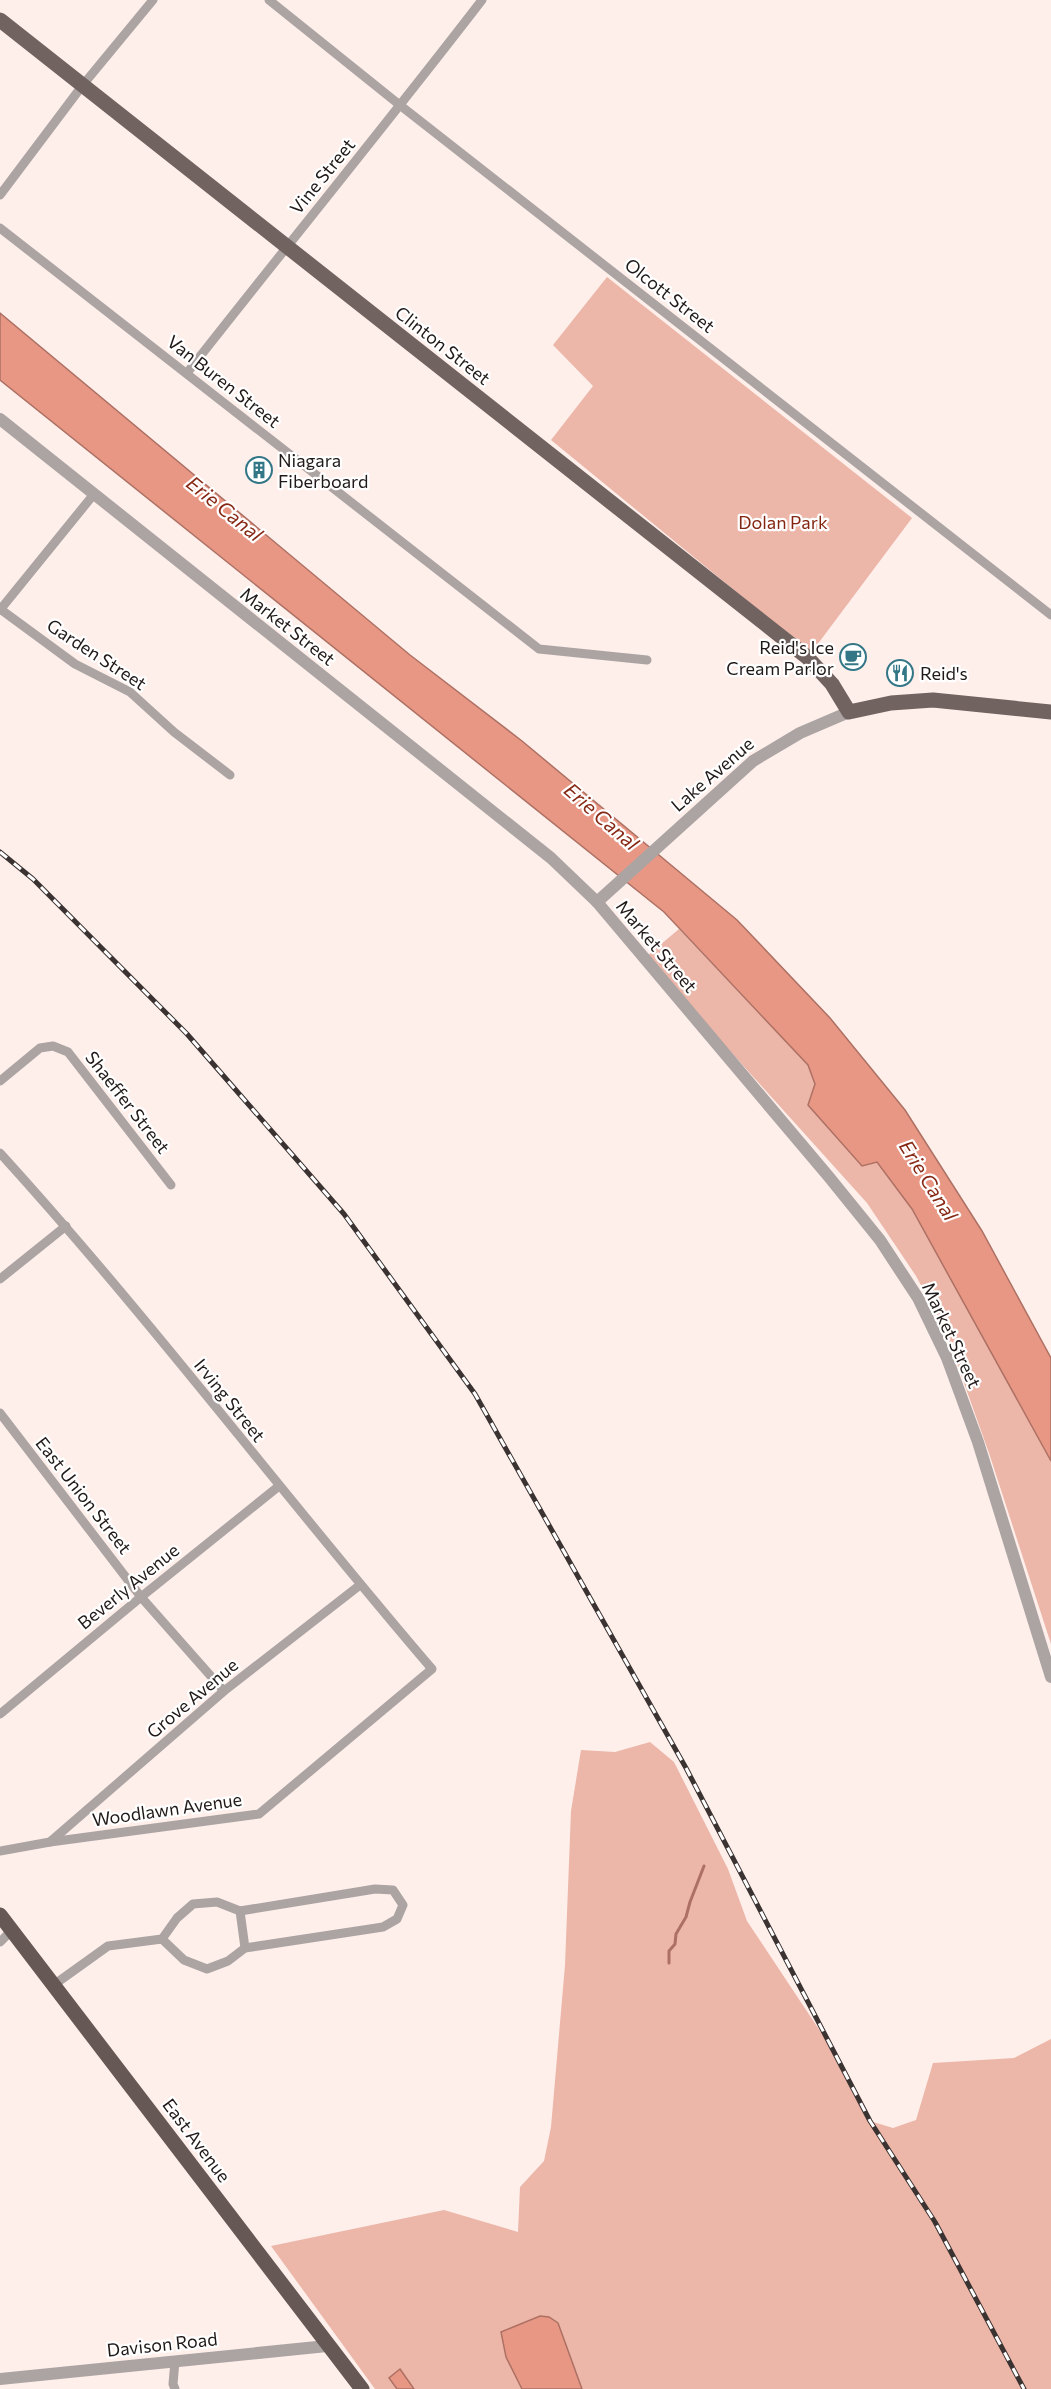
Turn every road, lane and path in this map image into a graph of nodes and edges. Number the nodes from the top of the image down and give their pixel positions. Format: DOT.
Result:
graph roads {
  1 [pos="153,0"];
  2 [pos="269,0"];
  3 [pos="482,0"];
  4 [pos="0,20"];
  5 [pos="82,86"];
  6 [pos="401,106"];
  7 [pos="0,195"];
  8 [pos="0,228"];
  9 [pos="287,246"];
  10 [pos="188,374"];
  11 [pos="0,419"];
  12 [pos="94,494"];
  13 [pos="0,609"];
  14 [pos="1051,615"];
  15 [pos="647,660"];
  16 [pos="849,712"];
  17 [pos="1051,712"];
  18 [pos="230,775"];
  19 [pos="597,902"];
  20 [pos="0,1081"];
  21 [pos="0,1153"];
  22 [pos="171,1185"];
  23 [pos="66,1226"];
  24 [pos="0,1279"];
  25 [pos="0,1413"];
  26 [pos="279,1486"];
  27 [pos="360,1585"];
  28 [pos="141,1596"];
  29 [pos="432,1669"];
  30 [pos="1051,1677"];
  31 [pos="224,1691"];
  32 [pos="0,1714"];
  33 [pos="50,1842"];
  34 [pos="0,1851"];
  35 [pos="240,1911"];
  36 [pos="0,1915"];
  37 [pos="11,1930"];
  38 [pos="162,1939"];
  39 [pos="0,1942"];
  40 [pos="245,1948"];
  41 [pos="55,1984"];
  42 [pos="327,2346"];
  43 [pos="175,2361"];
  44 [pos="0,2379"];
  45 [pos="173,2387"];
  46 [pos="362,2389"];
  1 -- 5 [label="street"];
  2 -- 6 [label="street, Olcott Street"];
  3 -- 6 [label="street, Vine Street"];
  4 -- 5 [label="main road, Clinton Street"];
  5 -- 7 [label="street"];
  5 -- 9 [label="main road, Clinton Street"];
  6 -- 9 [label="street, Vine Street"];
  6 -- 14 [label="street, Olcott Street"];
  8 -- 10 [label="street, Van Buren Street"];
  9 -- 10 [label="street, Vine Street"];
  9 -- 16 [label="main road, Clinton Street"];
  10 -- 15 [label="street, Van Buren Street"];
  11 -- 12 [label="street, Market Street"];
  12 -- 13 [label="street"];
  12 -- 19 [label="street, Market Street"];
  13 -- 18 [label="street, Garden Street"];
  16 -- 17 [label="main road, Lake Avenue"];
  16 -- 19 [label="street, Lake Avenue"];
  19 -- 30 [label="street, Market Street"];
  20 -- 22 [label="street, Shaeffer Street"];
  21 -- 23 [label="street, Irving Street"];
  23 -- 24 [label="street"];
  23 -- 26 [label="street, Irving Street"];
  25 -- 28 [label="street, East Union Street"];
  26 -- 27 [label="street, Irving Street"];
  26 -- 28 [label="street, Beverly Avenue"];
  27 -- 29 [label="street, Irving Street"];
  27 -- 31 [label="street, Grove Avenue"];
  28 -- 31 [label="street, East Union Street"];
  28 -- 32 [label="street, Beverly Avenue"];
  29 -- 33 [label="street, Woodlawn Avenue"];
  31 -- 33 [label="street, Grove Avenue"];
  33 -- 34 [label="street, Woodlawn Avenue"];
  35 -- 38 [label="street"];
  35 -- 40 [label="street"];
  35 -- 40 [label="street"];
  36 -- 37 [label="highway, East Avenue"];
  37 -- 39 [label="street"];
  37 -- 41 [label="highway, East Avenue"];
  38 -- 40 [label="street"];
  38 -- 41 [label="street"];
  41 -- 42 [label="highway, East Avenue"];
  42 -- 43 [label="street, Davison Road"];
  42 -- 46 [label="highway, East Avenue"];
  43 -- 44 [label="street, Davison Road"];
  43 -- 45 [label="street"];
}
